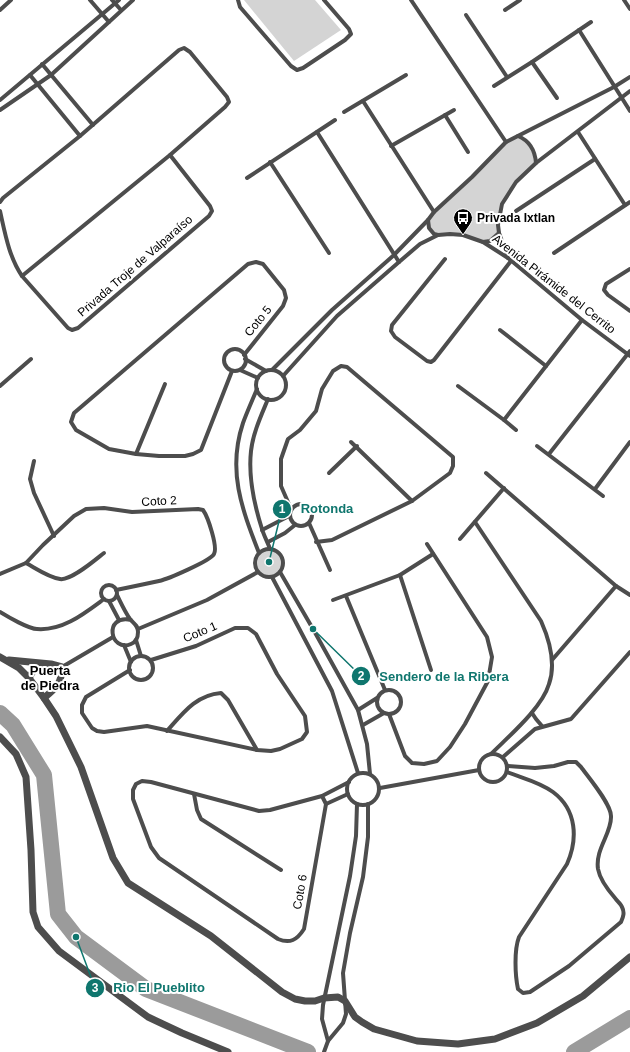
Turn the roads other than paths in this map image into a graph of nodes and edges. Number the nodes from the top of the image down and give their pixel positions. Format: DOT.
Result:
graph roads {
  1 [pos="11,0"];
  2 [pos="90,0"];
  3 [pos="119,0"];
  4 [pos="133,0"];
  5 [pos="238,0"];
  6 [pos="324,0"];
  7 [pos="411,0"];
  8 [pos="520,0"];
  9 [pos="624,0"];
  10 [pos="114,2"];
  11 [pos="630,9"];
  12 [pos="0,10"];
  13 [pos="121,10"];
  14 [pos="505,10"];
  15 [pos="102,14"];
  16 [pos="466,15"];
  17 [pos="109,22"];
  18 [pos="591,22"];
  19 [pos="579,30"];
  20 [pos="532,62"];
  21 [pos="42,64"];
  22 [pos="51,74"];
  23 [pos="30,75"];
  24 [pos="406,76"];
  25 [pos="507,77"];
  26 [pos="630,77"];
  27 [pos="38,84"];
  28 [pos="494,86"];
  29 [pos="614,86"];
  30 [pos="630,92"];
  31 [pos="621,97"];
  32 [pos="557,98"];
  33 [pos="0,100"];
  34 [pos="363,101"];
  35 [pos="0,110"];
  36 [pos="454,110"];
  37 [pos="630,111"];
  38 [pos="344,112"];
  39 [pos="445,115"];
  40 [pos="335,120"];
  41 [pos="93,125"];
  42 [pos="317,132"];
  43 [pos="578,132"];
  44 [pos="80,136"];
  45 [pos="518,136"];
  46 [pos="506,142"];
  47 [pos="391,146"];
  48 [pos="468,152"];
  49 [pos="170,155"];
  50 [pos="595,159"];
  51 [pos="270,162"];
  52 [pos="536,163"];
  53 [pos="247,178"];
  54 [pos="0,202"];
  55 [pos="630,202"];
  56 [pos="625,205"];
  57 [pos="0,211"];
  58 [pos="516,211"];
  59 [pos="434,212"];
  60 [pos="428,220"];
  61 [pos="499,232"];
  62 [pos="438,235"];
  63 [pos="483,242"];
  64 [pos="329,253"];
  65 [pos="554,253"];
  66 [pos="394,255"];
  67 [pos="445,259"];
  68 [pos="509,260"];
  69 [pos="399,262"];
  70 [pos="630,268"];
  71 [pos="22,276"];
  72 [pos="630,311"];
  73 [pos="582,320"];
  74 [pos="500,330"];
  75 [pos="629,354"];
  76 [pos="245,357"];
  77 [pos="31,359"];
  78 [pos="546,366"];
  79 [pos="240,370"];
  80 [pos="272,370"];
  81 [pos="232,371"];
  82 [pos="266,371"];
  83 [pos="283,376"];
  84 [pos="258,378"];
  85 [pos="165,384"];
  86 [pos="0,386"];
  87 [pos="458,386"];
  88 [pos="257,389"];
  89 [pos="268,399"];
  90 [pos="504,420"];
  91 [pos="516,430"];
  92 [pos="351,442"];
  93 [pos="630,442"];
  94 [pos="356,446"];
  95 [pos="537,446"];
  96 [pos="136,454"];
  97 [pos="549,454"];
  98 [pos="34,461"];
  99 [pos="328,473"];
  100 [pos="486,473"];
  101 [pos="504,488"];
  102 [pos="595,489"];
  103 [pos="604,496"];
  104 [pos="412,501"];
  105 [pos="291,509"];
  106 [pos="290,516"];
  107 [pos="475,522"];
  108 [pos="309,523"];
  109 [pos="295,525"];
  110 [pos="262,530"];
  111 [pos="54,536"];
  112 [pos="460,539"];
  113 [pos="268,542"];
  114 [pos="316,542"];
  115 [pos="427,544"];
  116 [pos="270,549"];
  117 [pos="104,553"];
  118 [pos="260,553"];
  119 [pos="433,554"];
  120 [pos="26,564"];
  121 [pos="330,570"];
  122 [pos="258,572"];
  123 [pos="280,572"];
  124 [pos="0,574"];
  125 [pos="400,575"];
  126 [pos="272,577"];
  127 [pos="616,586"];
  128 [pos="116,590"];
  129 [pos="117,595"];
  130 [pos="346,596"];
  131 [pos="630,596"];
  132 [pos="104,599"];
  133 [pos="333,600"];
  134 [pos="109,601"];
  135 [pos="0,612"];
  136 [pos="120,620"];
  137 [pos="131,620"];
  138 [pos="138,628"];
  139 [pos="113,637"];
  140 [pos="136,640"];
  141 [pos="124,645"];
  142 [pos="630,652"];
  143 [pos="141,656"];
  144 [pos="0,657"];
  145 [pos="7,660"];
  146 [pos="150,660"];
  147 [pos="552,660"];
  148 [pos="131,662"];
  149 [pos="40,664"];
  150 [pos="62,667"];
  151 [pos="130,670"];
  152 [pos="431,670"];
  153 [pos="29,678"];
  154 [pos="385,690"];
  155 [pos="44,698"];
  156 [pos="377,698"];
  157 [pos="358,710"];
  158 [pos="384,713"];
  159 [pos="532,713"];
  160 [pos="389,714"];
  161 [pos="363,725"];
  162 [pos="542,726"];
  163 [pos="167,731"];
  164 [pos="0,737"];
  165 [pos="257,750"];
  166 [pos="491,754"];
  167 [pos="502,757"];
  168 [pos="508,766"];
  169 [pos="479,770"];
  170 [pos="507,772"];
  171 [pos="358,773"];
  172 [pos="370,774"];
  173 [pos="349,782"];
  174 [pos="380,788"];
  175 [pos="194,794"];
  176 [pos="348,794"];
  177 [pos="322,796"];
  178 [pos="326,804"];
  179 [pos="357,804"];
  180 [pos="368,804"];
  181 [pos="281,870"];
  182 [pos="630,957"];
  183 [pos="324,998"];
  184 [pos="345,1001"];
  185 [pos="328,1041"];
  186 [pos="228,1052"];
  187 [pos="324,1052"];
  1 -- 12 [label="street"];
  2 -- 15 [label="street"];
  3 -- 10 [label="street"];
  4 -- 13 [label="street"];
  5 -- 6 [label="street"];
  7 -- 46 [label="street"];
  8 -- 14 [label="street"];
  9 -- 11 [label="street"];
  10 -- 13 [label="street"];
  10 -- 15 [label="street"];
  13 -- 17 [label="street"];
  15 -- 17 [label="street"];
  15 -- 21 [label="street"];
  16 -- 25 [label="street"];
  17 -- 22 [label="street"];
  18 -- 19 [label="street"];
  19 -- 20 [label="street"];
  19 -- 29 [label="street"];
  20 -- 25 [label="street"];
  20 -- 32 [label="street"];
  21 -- 22 [label="street"];
  21 -- 23 [label="street"];
  22 -- 27 [label="street"];
  22 -- 41 [label="street"];
  23 -- 27 [label="street"];
  23 -- 33 [label="street"];
  24 -- 34 [label="street"];
  25 -- 28 [label="street"];
  26 -- 29 [label="street"];
  27 -- 35 [label="street"];
  27 -- 44 [label="street"];
  29 -- 31 [label="street"];
  29 -- 45 [label="street"];
  30 -- 31 [label="street"];
  31 -- 37 [label="street"];
  31 -- 43 [label="street"];
  34 -- 38 [label="street"];
  34 -- 47 [label="street"];
  36 -- 39 [label="street"];
  39 -- 47 [label="street"];
  39 -- 48 [label="street"];
  40 -- 42 [label="street"];
  41 -- 44 [label="street"];
  41 -- 49 [label="street"];
  42 -- 51 [label="street"];
  42 -- 66 [label="street"];
  43 -- 50 [label="street"];
  43 -- 52 [label="street"];
  44 -- 54 [label="street"];
  45 -- 46 [label="street"];
  45 -- 52 [label="street"];
  46 -- 59 [label="street"];
  47 -- 59 [label="street"];
  49 -- 71 [label="street"];
  49 -- 71 [label="street, Privada Troje de Valparaíso"];
  50 -- 56 [label="street"];
  50 -- 58 [label="street"];
  51 -- 53 [label="street"];
  51 -- 64 [label="street"];
  52 -- 61 [label="street"];
  55 -- 56 [label="street"];
  56 -- 65 [label="street"];
  57 -- 71 [label="street, Privada Troje de Valparaíso"];
  59 -- 60 [label="street"];
  60 -- 62 [label="street"];
  60 -- 66 [label="street"];
  61 -- 63 [label="street"];
  61 -- 68 [label="street"];
  62 -- 63 [label="street, Avenida Pirámide del Cerrito"];
  62 -- 69 [label="street"];
  63 -- 68 [label="street, Avenida Pirámide del Cerrito"];
  66 -- 69 [label="street"];
  66 -- 80 [label="street"];
  67 -- 68 [label="street"];
  68 -- 73 [label="street, Avenida Pirámide del Cerrito"];
  69 -- 83 [label="street"];
  70 -- 72 [label="street"];
  73 -- 75 [label="street, Avenida Pirámide del Cerrito"];
  73 -- 78 [label="street"];
  74 -- 78 [label="street"];
  75 -- 97 [label="street"];
  76 -- 79 [label="street"];
  76 -- 81 [label="street"];
  76 -- 82 [label="street"];
  76 -- 96 [label="street, Coto 5"];
  77 -- 86 [label="street"];
  78 -- 90 [label="street"];
  79 -- 81 [label="street"];
  79 -- 84 [label="street"];
  80 -- 82 [label="street"];
  80 -- 83 [label="street"];
  81 -- 96 [label="street"];
  82 -- 84 [label="street"];
  83 -- 89 [label="street"];
  84 -- 88 [label="street"];
  85 -- 96 [label="street"];
  87 -- 90 [label="street"];
  88 -- 89 [label="street"];
  88 -- 118 [label="street"];
  89 -- 110 [label="street"];
  90 -- 91 [label="street"];
  92 -- 94 [label="street"];
  93 -- 102 [label="street"];
  94 -- 99 [label="street"];
  94 -- 104 [label="street"];
  95 -- 97 [label="street"];
  97 -- 102 [label="street"];
  98 -- 111 [label="street"];
  100 -- 101 [label="street"];
  101 -- 107 [label="street"];
  101 -- 127 [label="street"];
  102 -- 103 [label="street"];
  104 -- 105 [label="street"];
  104 -- 114 [label="street"];
  105 -- 106 [label="street"];
  105 -- 108 [label="street"];
  106 -- 109 [label="street"];
  106 -- 110 [label="street"];
  107 -- 112 [label="street"];
  107 -- 147 [label="street"];
  108 -- 109 [label="street"];
  108 -- 114 [label="street"];
  109 -- 113 [label="street"];
  110 -- 113 [label="street"];
  111 -- 120 [label="street"];
  111 -- 128 [label="street, Coto 2"];
  113 -- 116 [label="street"];
  114 -- 121 [label="street"];
  115 -- 119 [label="street"];
  116 -- 118 [label="street"];
  116 -- 123 [label="street"];
  117 -- 120 [label="street"];
  118 -- 122 [label="street"];
  119 -- 125 [label="street"];
  119 -- 160 [label="street"];
  120 -- 124 [label="street"];
  122 -- 126 [label="street"];
  122 -- 138 [label="street"];
  123 -- 126 [label="street"];
  123 -- 157 [label="street"];
  125 -- 130 [label="street"];
  125 -- 152 [label="street"];
  126 -- 171 [label="street"];
  127 -- 131 [label="street"];
  127 -- 147 [label="street"];
  128 -- 129 [label="street"];
  128 -- 132 [label="street"];
  129 -- 134 [label="street"];
  129 -- 137 [label="street"];
  130 -- 133 [label="street"];
  130 -- 154 [label="street"];
  132 -- 134 [label="street"];
  132 -- 135 [label="street"];
  134 -- 136 [label="street"];
  136 -- 137 [label="street"];
  136 -- 139 [label="street"];
  137 -- 138 [label="street"];
  138 -- 140 [label="street"];
  139 -- 141 [label="street"];
  139 -- 150 [label="street"];
  140 -- 141 [label="street"];
  140 -- 143 [label="street"];
  141 -- 148 [label="street"];
  142 -- 162 [label="street"];
  143 -- 146 [label="street"];
  143 -- 148 [label="street"];
  144 -- 145 [label="street"];
  145 -- 149 [label="street"];
  145 -- 153 [label="street"];
  146 -- 151 [label="street"];
  146 -- 165 [label="street, Coto 1"];
  147 -- 159 [label="street"];
  148 -- 151 [label="street"];
  149 -- 150 [label="street"];
  149 -- 153 [label="street"];
  150 -- 155 [label="street"];
  151 -- 163 [label="street"];
  153 -- 155 [label="street"];
  154 -- 156 [label="street"];
  154 -- 160 [label="street"];
  155 -- 183 [label="street"];
  156 -- 157 [label="street"];
  156 -- 158 [label="street"];
  157 -- 161 [label="street"];
  158 -- 160 [label="street"];
  158 -- 161 [label="street"];
  159 -- 162 [label="street"];
  159 -- 166 [label="street"];
  161 -- 172 [label="street"];
  162 -- 167 [label="street"];
  163 -- 165 [label="street"];
  163 -- 165 [label="street"];
  164 -- 186 [label="street"];
  166 -- 167 [label="street"];
  166 -- 169 [label="street"];
  167 -- 168 [label="street"];
  168 -- 170 [label="street"];
  168 -- 170 [label="street"];
  169 -- 170 [label="street"];
  169 -- 174 [label="street"];
  171 -- 172 [label="street"];
  171 -- 173 [label="street"];
  172 -- 174 [label="street"];
  173 -- 176 [label="street"];
  173 -- 177 [label="street, Coto 6"];
  174 -- 180 [label="street"];
  175 -- 177 [label="street, Coto 6"];
  175 -- 178 [label="street, Coto 6"];
  175 -- 181 [label="street"];
  176 -- 178 [label="street"];
  176 -- 179 [label="street"];
  177 -- 178 [label="street"];
  179 -- 180 [label="street"];
  179 -- 183 [label="street"];
  180 -- 184 [label="street"];
  182 -- 184 [label="street"];
  183 -- 184 [label="street"];
  183 -- 185 [label="street"];
  184 -- 185 [label="street"];
  185 -- 187 [label="street"];
}
